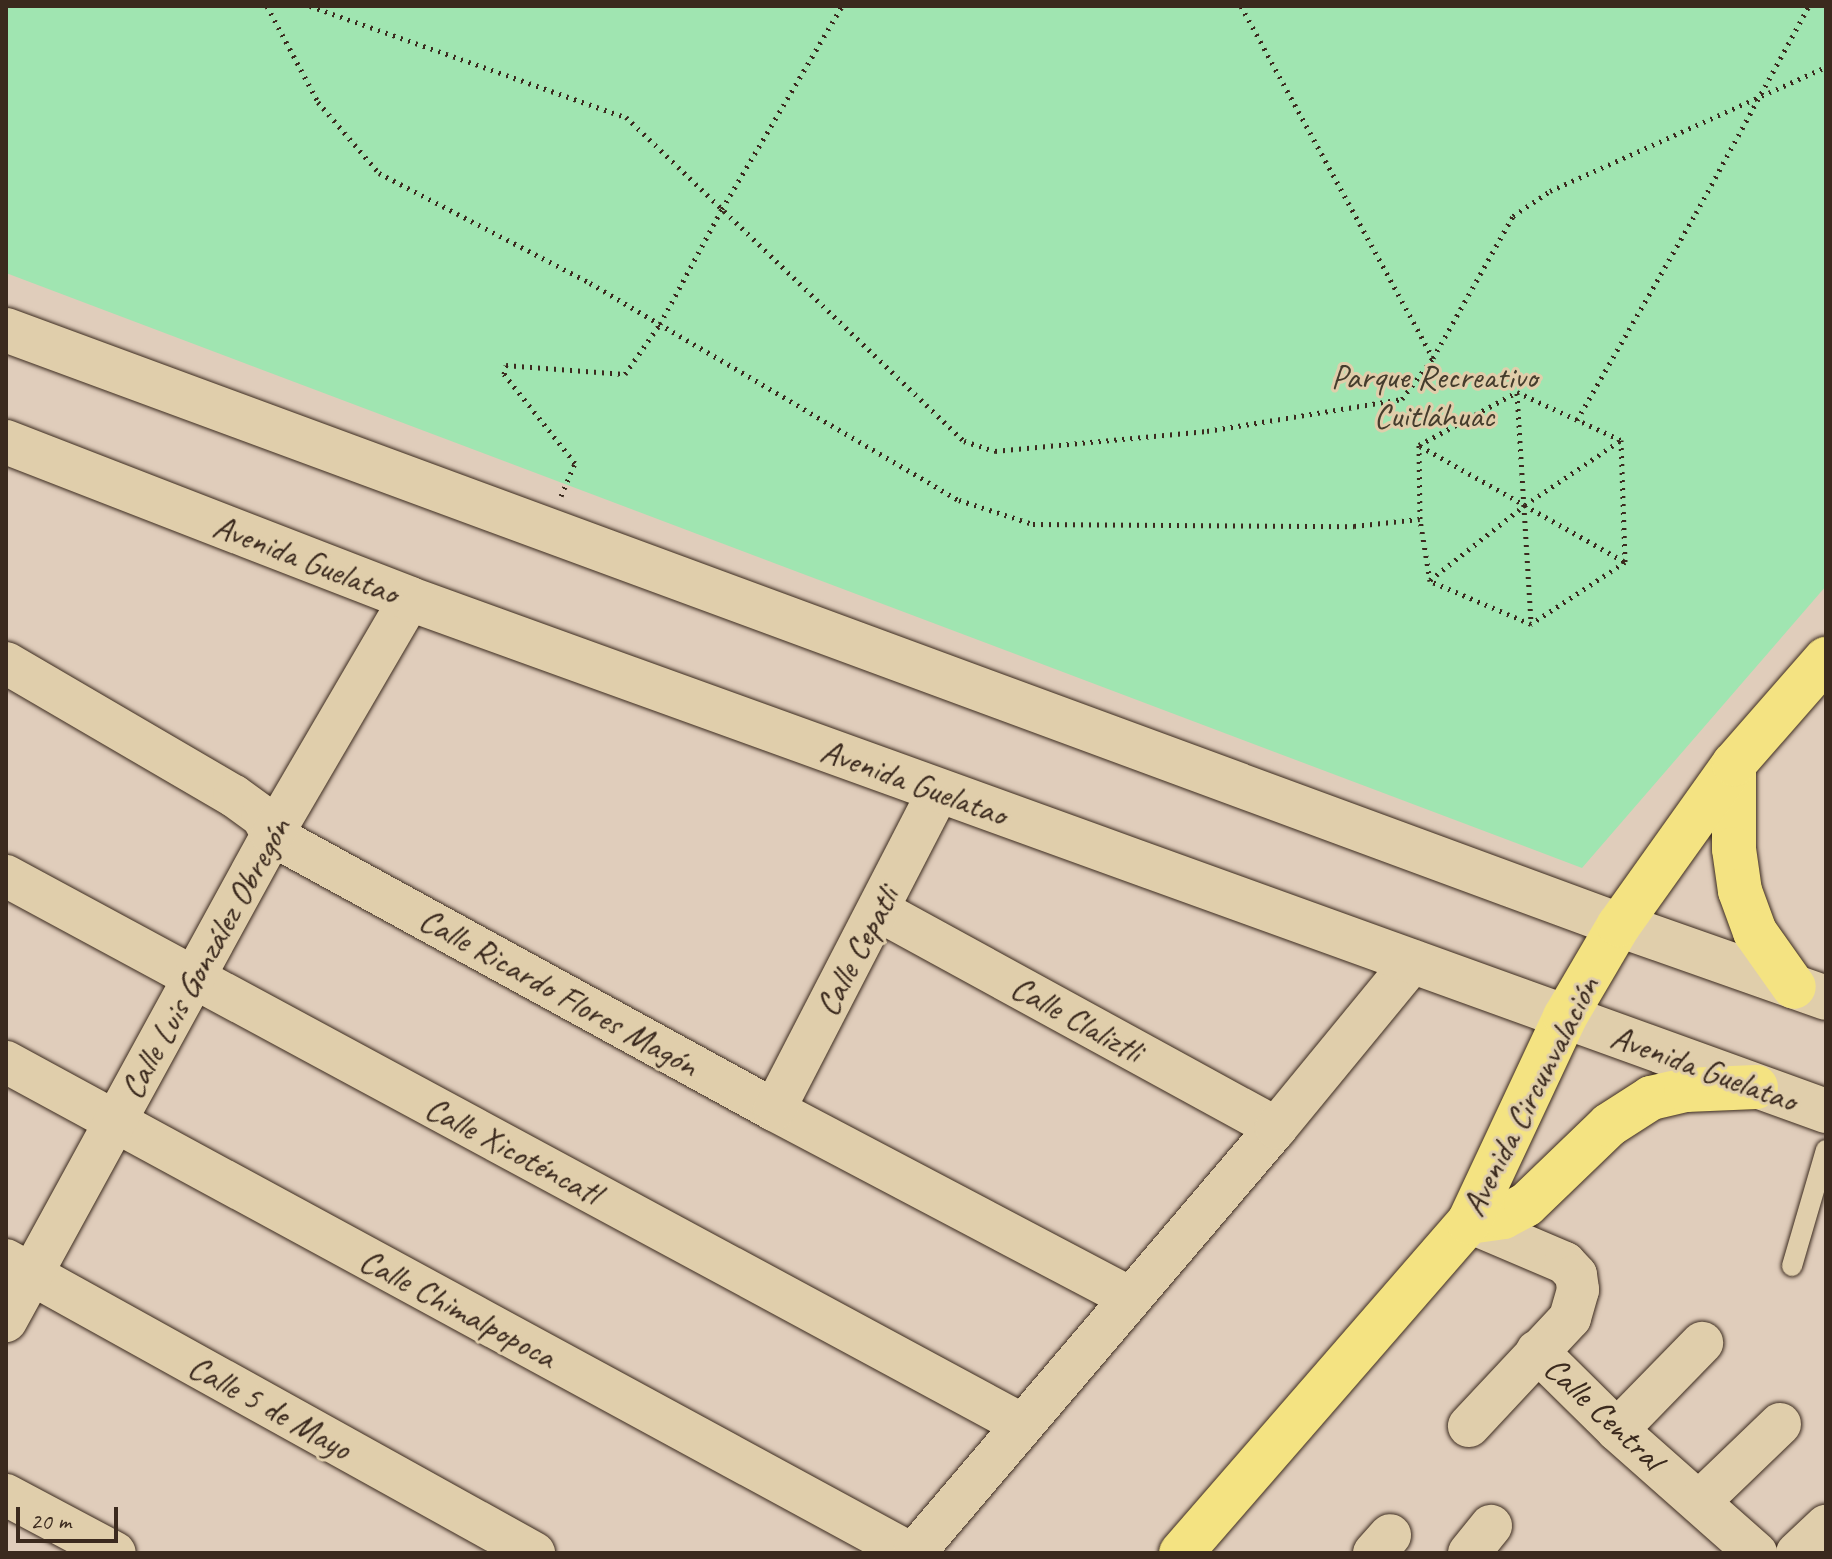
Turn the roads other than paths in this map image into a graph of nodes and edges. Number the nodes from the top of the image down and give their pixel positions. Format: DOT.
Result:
graph roads {
  1 [pos="6,330"];
  2 [pos="6,443"];
  3 [pos="410,599"];
  4 [pos="1826,659"];
  5 [pos="6,663"];
  6 [pos="1734,764"];
  7 [pos="939,791"];
  8 [pos="272,835"];
  9 [pos="6,876"];
  10 [pos="878,910"];
  11 [pos="1619,925"];
  12 [pos="1413,961"];
  13 [pos="195,977"];
  14 [pos="1810,992"];
  15 [pos="1565,1017"];
  16 [pos="6,1062"];
  17 [pos="1756,1087"];
  18 [pos="774,1110"];
  19 [pos="1826,1111"];
  20 [pos="115,1122"];
  21 [pos="1276,1128"];
  22 [pos="1826,1150"];
  23 [pos="1469,1222"];
  24 [pos="1792,1266"];
  25 [pos="19,1268"];
  26 [pos="1129,1297"];
  27 [pos="6,1321"];
  28 [pos="1702,1343"];
  29 [pos="1537,1351"];
  30 [pos="1021,1424"];
  31 [pos="1780,1424"];
  32 [pos="1469,1426"];
  33 [pos="1617,1430"];
  34 [pos="6,1495"];
  35 [pos="1700,1501"];
  36 [pos="1826,1526"];
  37 [pos="115,1553"];
  38 [pos="534,1553"];
  39 [pos="912,1553"];
  40 [pos="1181,1553"];
  41 [pos="1756,1553"];
  42 [pos="1797,1553"];
  1 -- 11 [label="main road"];
  2 -- 3 [label="main road, Avenida Guelatao"];
  3 -- 7 [label="main road, Avenida Guelatao"];
  3 -- 8 [label="street, Calle Luis González Obregón"];
  4 -- 6 [label="main road, Avenida Circunvalación"];
  5 -- 8 [label="street, Calle Ricardo Flores Magón"];
  6 -- 11 [label="main road, Avenida Circunvalación"];
  6 -- 14 [label="main road"];
  7 -- 10 [label="street, Calle Cepatli"];
  7 -- 12 [label="main road, Avenida Guelatao"];
  8 -- 13 [label="street, Calle Luis González Obregón"];
  8 -- 18 [label="street, Calle Ricardo Flores Magón"];
  9 -- 13 [label="street, Calle Xicoténcatl"];
  10 -- 18 [label="street, Calle Cepatli"];
  10 -- 21 [label="street, Calle Claliztli"];
  11 -- 14 [label="main road"];
  11 -- 15 [label="main road, Avenida Circunvalación"];
  12 -- 15 [label="main road, Avenida Guelatao"];
  12 -- 21 [label="street"];
  13 -- 20 [label="street, Calle Luis González Obregón"];
  13 -- 30 [label="street, Calle Xicoténcatl"];
  15 -- 17 [label="main road, Avenida Guelatao"];
  15 -- 23 [label="main road, Avenida Circunvalación"];
  16 -- 20 [label="street, Calle Chimalpopoca"];
  17 -- 19 [label="main road, Avenida Guelatao"];
  17 -- 23 [label="main road"];
  18 -- 26 [label="street, Calle Ricardo Flores Magón"];
  20 -- 25 [label="street, Calle Luis González Obregón"];
  20 -- 39 [label="street, Calle Chimalpopoca"];
  21 -- 26 [label="street"];
  22 -- 24 [label="lane"];
  23 -- 29 [label="street, Calle Central"];
  23 -- 40 [label="main road, Avenida Circunvalación"];
  25 -- 27 [label="street, Calle Luis González Obregón"];
  25 -- 38 [label="street, Calle 5 de Mayo"];
  26 -- 30 [label="street"];
  28 -- 33 [label="street"];
  29 -- 32 [label="street"];
  29 -- 33 [label="street, Calle Central"];
  30 -- 39 [label="street"];
  31 -- 35 [label="street"];
  33 -- 35 [label="street, Calle Central"];
  34 -- 37 [label="street"];
  35 -- 41 [label="street, Calle Central"];
  36 -- 42 [label="street"];
}
